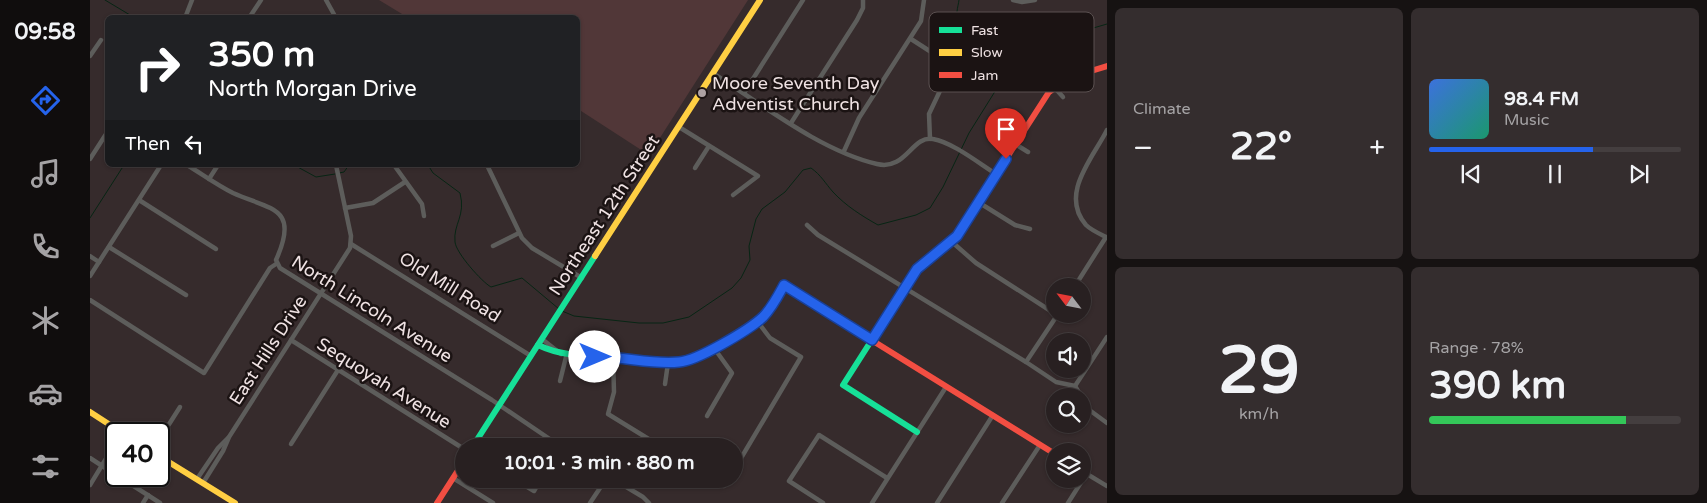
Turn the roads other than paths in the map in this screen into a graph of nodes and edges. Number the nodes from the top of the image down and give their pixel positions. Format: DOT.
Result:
graph roads {
  1 [pos="192,0"];
  2 [pos="261,0"];
  3 [pos="326,0"];
  4 [pos="760,0"];
  5 [pos="803,0"];
  6 [pos="863,0"];
  7 [pos="924,0"];
  8 [pos="1013,0"];
  9 [pos="1035,0"];
  10 [pos="186,15"];
  11 [pos="252,15"];
  12 [pos="334,15"];
  13 [pos="910,39"];
  14 [pos="100,40"];
  15 [pos="929,51"];
  16 [pos="90,56"];
  17 [pos="1107,66"];
  18 [pos="1094,70"];
  19 [pos="714,74"];
  20 [pos="939,92"];
  21 [pos="1050,92"];
  22 [pos="1058,92"];
  23 [pos="744,93"];
  24 [pos="1063,97"];
  25 [pos="791,123"];
  26 [pos="679,127"];
  27 [pos="1107,130"];
  28 [pos="105,136"];
  29 [pos="930,139"];
  30 [pos="1015,144"];
  31 [pos="709,146"];
  32 [pos="844,151"];
  33 [pos="1028,152"];
  34 [pos="90,159"];
  35 [pos="160,167"];
  36 [pos="190,167"];
  37 [pos="217,167"];
  38 [pos="336,167"];
  39 [pos="395,167"];
  40 [pos="488,167"];
  41 [pos="695,168"];
  42 [pos="996,174"];
  43 [pos="209,178"];
  44 [pos="405,182"];
  45 [pos="733,195"];
  46 [pos="139,200"];
  47 [pos="978,202"];
  48 [pos="345,208"];
  49 [pos="424,216"];
  50 [pos="807,225"];
  51 [pos="1030,229"];
  52 [pos="519,234"];
  53 [pos="1106,236"];
  54 [pos="952,242"];
  55 [pos="351,244"];
  56 [pos="109,246"];
  57 [pos="493,246"];
  58 [pos="216,249"];
  59 [pos="90,256"];
  60 [pos="99,262"];
  61 [pos="276,264"];
  62 [pos="90,276"];
  63 [pos="582,278"];
  64 [pos="1080,278"];
  65 [pos="904,288"];
  66 [pos="322,292"];
  67 [pos="186,295"];
  68 [pos="90,300"];
  69 [pos="1046,307"];
  70 [pos="757,321"];
  71 [pos="1051,323"];
  72 [pos="1107,337"];
  73 [pos="291,340"];
  74 [pos="872,340"];
  75 [pos="540,342"];
  76 [pos="714,348"];
  77 [pos="531,356"];
  78 [pos="564,356"];
  79 [pos="613,357"];
  80 [pos="1026,362"];
  81 [pos="668,363"];
  82 [pos="338,370"];
  83 [pos="560,382"];
  84 [pos="666,384"];
  85 [pos="1075,386"];
  86 [pos="946,387"];
  87 [pos="180,406"];
  88 [pos="500,406"];
  89 [pos="1091,411"];
  90 [pos="90,412"];
  91 [pos="993,415"];
  92 [pos="707,416"];
  93 [pos="170,422"];
  94 [pos="105,423"];
  95 [pos="1107,423"];
  96 [pos="917,432"];
  97 [pos="479,438"];
  98 [pos="548,438"];
  99 [pos="647,438"];
  100 [pos="455,443"];
  101 [pos="291,444"];
  102 [pos="1040,444"];
  103 [pos="1046,448"];
  104 [pos="743,455"];
  105 [pos="90,458"];
  106 [pos="105,461"];
  107 [pos="170,463"];
  108 [pos="102,466"];
  109 [pos="105,468"];
  110 [pos="455,475"];
  111 [pos="1091,476"];
  112 [pos="453,478"];
  113 [pos="887,478"];
  114 [pos="200,481"];
  115 [pos="90,485"];
  116 [pos="1107,486"];
  117 [pos="135,487"];
  118 [pos="601,488"];
  119 [pos="628,488"];
  120 [pos="1076,488"];
  121 [pos="148,495"];
  122 [pos="143,503"];
  123 [pos="160,503"];
  124 [pos="235,503"];
  125 [pos="437,503"];
  126 [pos="493,503"];
  127 [pos="590,503"];
  128 [pos="649,503"];
  129 [pos="823,503"];
  130 [pos="872,503"];
  131 [pos="936,503"];
  132 [pos="1002,503"];
  133 [pos="1068,503"];
  1 -- 10 [label="street"];
  2 -- 11 [label="street"];
  3 -- 12 [label="street"];
  4 -- 19 [label="street, Northeast 12th Street"];
  5 -- 23 [label="street"];
  6 -- 25 [label="street"];
  7 -- 13 [label="street"];
  8 -- 9 [label="street"];
  13 -- 15 [label="street"];
  13 -- 32 [label="street"];
  14 -- 16 [label="street"];
  17 -- 18 [label="street"];
  19 -- 23 [label="street"];
  19 -- 26 [label="street, Northeast 12th Street"];
  20 -- 29 [label="street"];
  21 -- 30 [label="street"];
  22 -- 24 [label="street"];
  23 -- 25 [label="street"];
  25 -- 32 [label="street"];
  26 -- 31 [label="street"];
  26 -- 63 [label="street, Northeast 12th Street"];
  27 -- 53 [label="street"];
  28 -- 34 [label="street"];
  29 -- 32 [label="street"];
  29 -- 42 [label="street"];
  30 -- 33 [label="street"];
  30 -- 42 [label="street"];
  31 -- 41 [label="street"];
  31 -- 45 [label="street"];
  35 -- 46 [label="street"];
  36 -- 43 [label="street, North Lincoln Avenue"];
  37 -- 43 [label="street"];
  38 -- 48 [label="street"];
  39 -- 44 [label="street"];
  40 -- 52 [label="street"];
  42 -- 47 [label="street"];
  43 -- 61 [label="street, North Lincoln Avenue"];
  44 -- 48 [label="street"];
  44 -- 49 [label="street"];
  46 -- 56 [label="street"];
  46 -- 58 [label="street"];
  47 -- 51 [label="street"];
  47 -- 54 [label="street"];
  48 -- 55 [label="street"];
  50 -- 65 [label="street"];
  52 -- 57 [label="street"];
  52 -- 63 [label="street"];
  53 -- 64 [label="street"];
  54 -- 65 [label="street"];
  54 -- 69 [label="street"];
  55 -- 66 [label="street, East Hills Drive"];
  55 -- 77 [label="street, Old Mill Road"];
  56 -- 60 [label="street"];
  56 -- 67 [label="street"];
  59 -- 60 [label="street"];
  60 -- 62 [label="street"];
  61 -- 66 [label="street, North Lincoln Avenue"];
  61 -- 68 [label="street"];
  63 -- 75 [label="street, Northeast 12th Street"];
  65 -- 74 [label="street"];
  65 -- 80 [label="street"];
  66 -- 73 [label="street, East Hills Drive"];
  66 -- 88 [label="street, North Lincoln Avenue"];
  70 -- 74 [label="street"];
  70 -- 76 [label="street"];
  70 -- 104 [label="street"];
  71 -- 80 [label="street"];
  72 -- 85 [label="street"];
  73 -- 82 [label="street, Sequoyah Avenue"];
  73 -- 114 [label="street, East Hills Drive"];
  74 -- 86 [label="street"];
  74 -- 96 [label="street"];
  75 -- 77 [label="street, Northeast 12th Street"];
  75 -- 78 [label="street"];
  76 -- 81 [label="street"];
  76 -- 92 [label="street"];
  77 -- 88 [label="street, Northeast 12th Street"];
  78 -- 79 [label="street"];
  78 -- 83 [label="street"];
  79 -- 81 [label="street"];
  79 -- 99 [label="street"];
  80 -- 85 [label="street"];
  81 -- 84 [label="street"];
  82 -- 100 [label="street, Sequoyah Avenue"];
  82 -- 101 [label="street"];
  86 -- 91 [label="street"];
  86 -- 96 [label="street"];
  87 -- 93 [label="street"];
  88 -- 97 [label="street, Northeast 12th Street"];
  88 -- 98 [label="street, North Lincoln Avenue"];
  89 -- 95 [label="street"];
  90 -- 94 [label="street"];
  91 -- 102 [label="street"];
  91 -- 131 [label="street"];
  96 -- 113 [label="street"];
  102 -- 103 [label="street"];
  102 -- 132 [label="street"];
  105 -- 108 [label="street"];
  106 -- 108 [label="street"];
  107 -- 114 [label="street"];
  108 -- 109 [label="street"];
  108 -- 115 [label="street"];
  110 -- 112 [label="street"];
  111 -- 116 [label="street"];
  112 -- 125 [label="street"];
  112 -- 126 [label="street"];
  113 -- 129 [label="street"];
  113 -- 130 [label="street"];
  114 -- 124 [label="street"];
  117 -- 121 [label="street"];
  118 -- 127 [label="street"];
  119 -- 128 [label="street"];
  120 -- 133 [label="street"];
  121 -- 122 [label="street"];
  121 -- 123 [label="street"];
}
